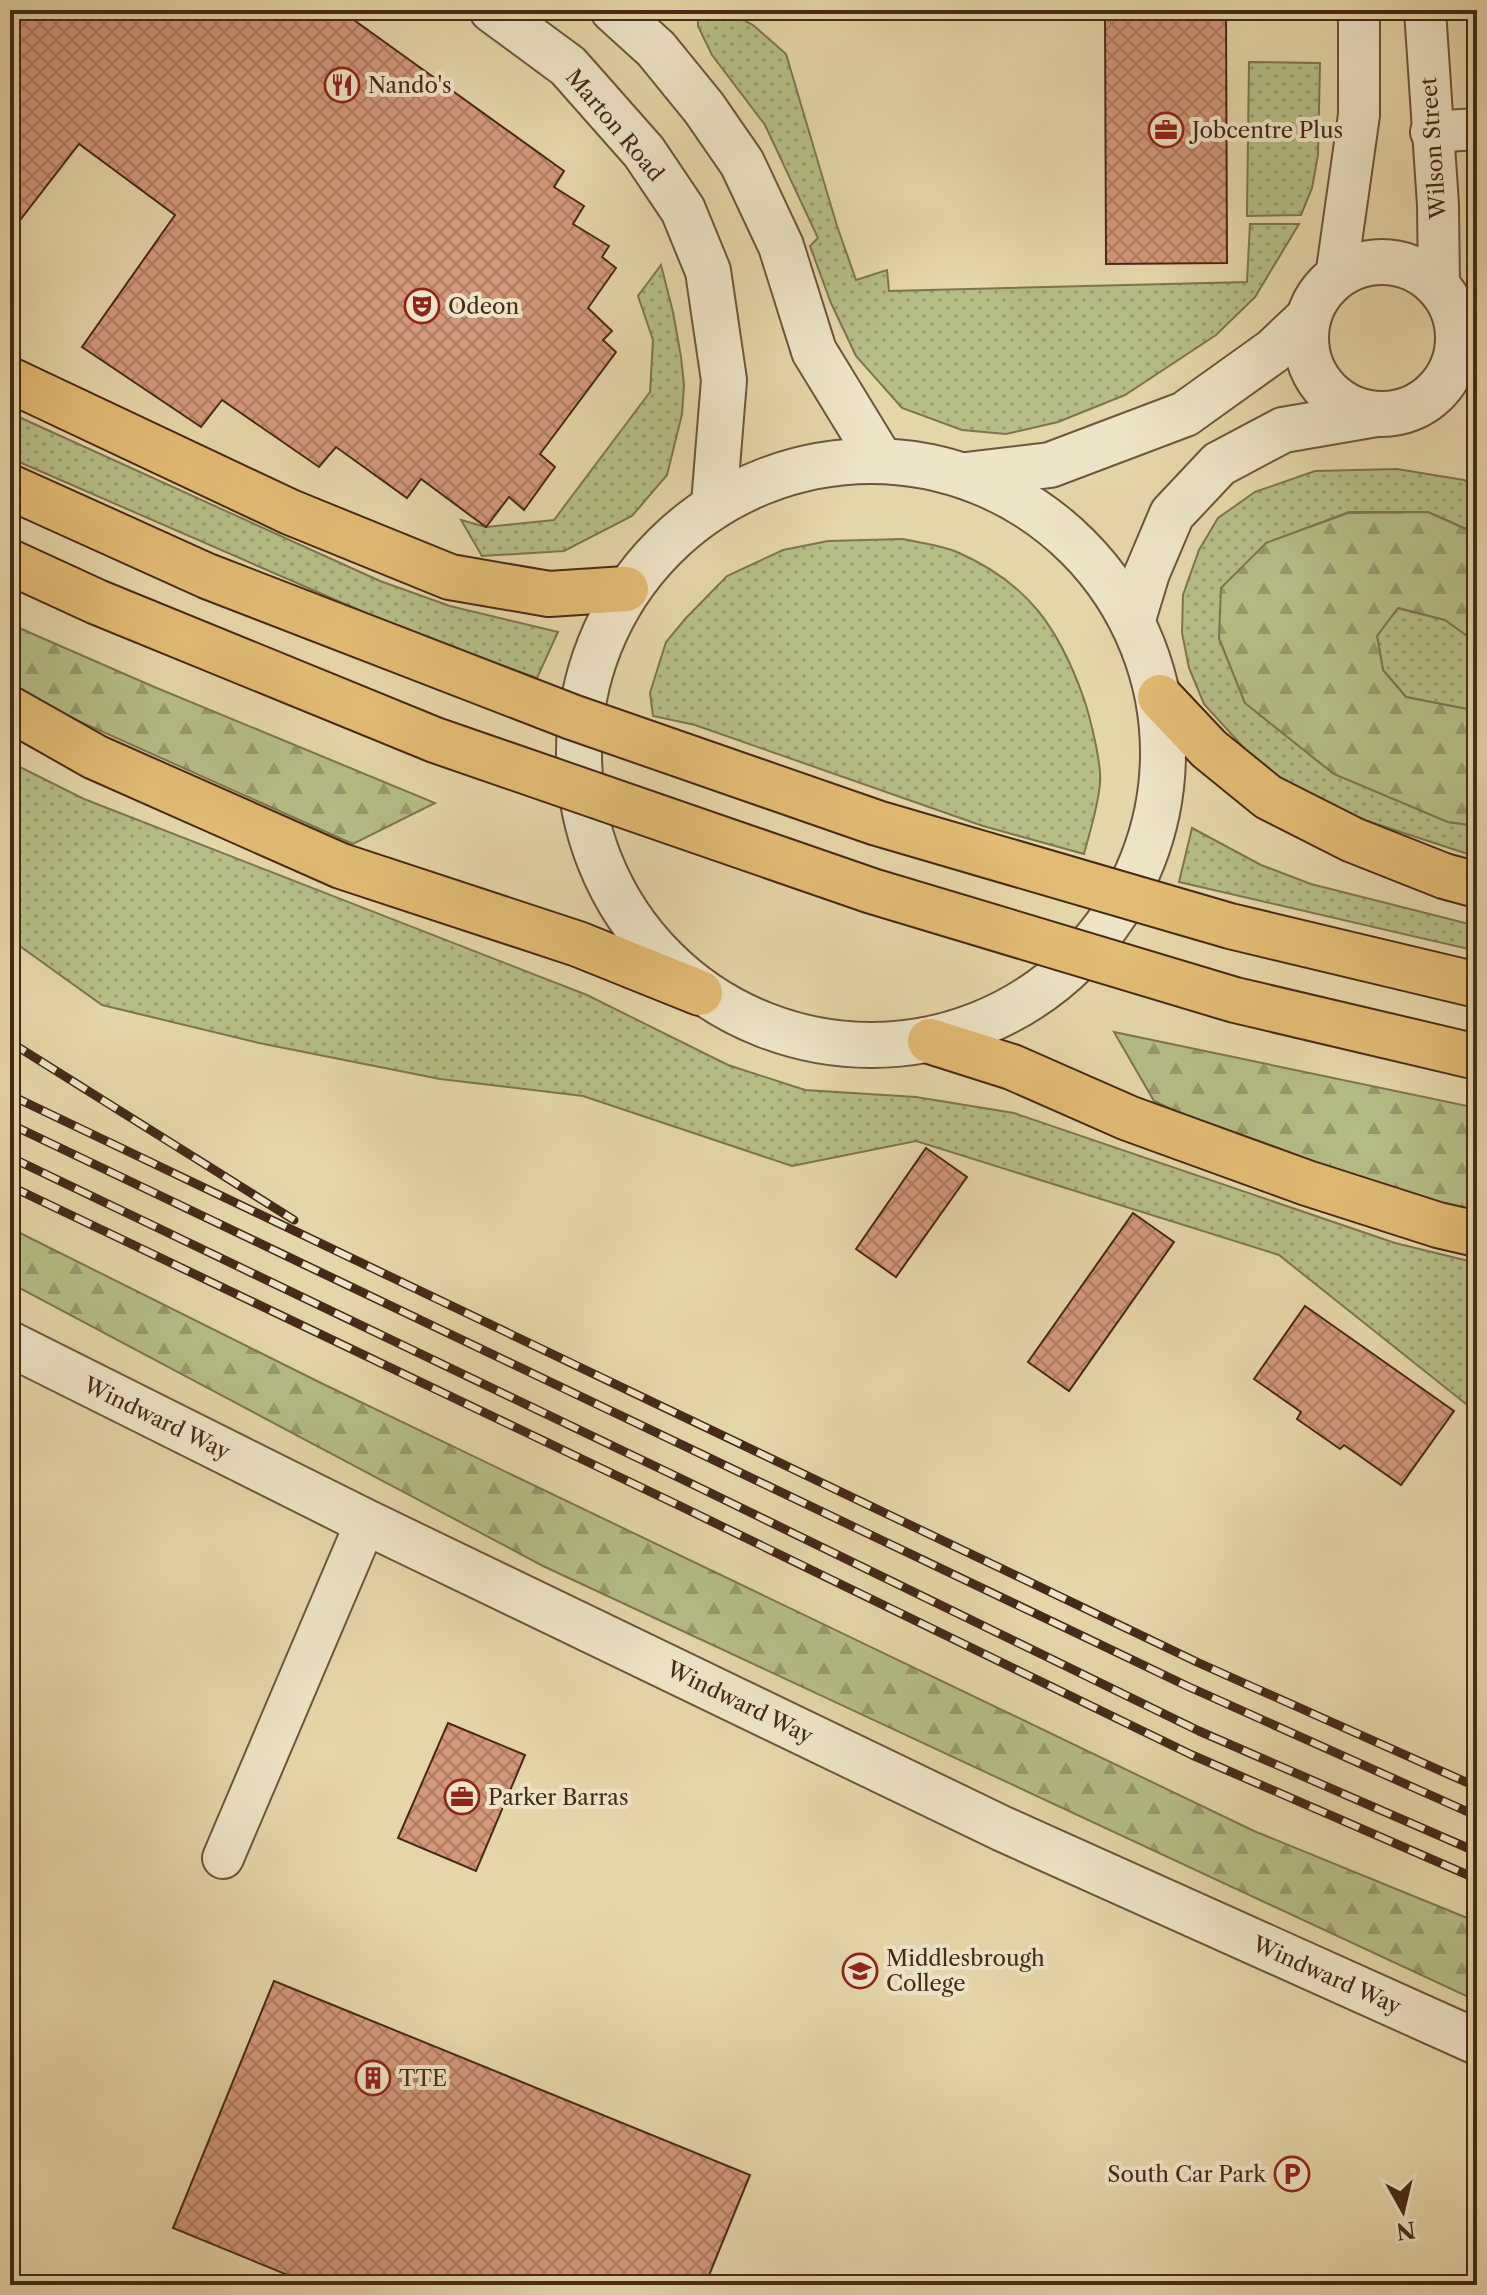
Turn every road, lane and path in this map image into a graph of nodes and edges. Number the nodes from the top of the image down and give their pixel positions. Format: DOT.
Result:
graph roads {
  1 [pos="492,10"];
  2 [pos="613,10"];
  3 [pos="1359,10"];
  4 [pos="1425,10"];
  5 [pos="1477,129"];
  6 [pos="1431,132"];
  7 [pos="1336,277"];
  8 [pos="1439,286"];
  9 [pos="1308,318"];
  10 [pos="10,380"];
  11 [pos="1460,393"];
  12 [pos="1376,414"];
  13 [pos="880,459"];
  14 [pos="966,475"];
  15 [pos="10,487"];
  16 [pos="714,504"];
  17 [pos="10,562"];
  18 [pos="626,589"];
  19 [pos="1133,619"];
  20 [pos="1160,697"];
  21 [pos="10,709"];
  22 [pos="1477,885"];
  23 [pos="1477,985"];
  24 [pos="700,993"];
  25 [pos="930,1041"];
  26 [pos="1477,1057"];
  27 [pos="1477,1234"];
  28 [pos="10,1344"];
  29 [pos="366,1522"];
  30 [pos="223,1858"];
  31 [pos="1477,2042"];
  1 -- 16 [label="street, Marton Road"];
  2 -- 13 [label="street"];
  3 -- 7 [label="street"];
  4 -- 6 [label="street, Wilson Street"];
  5 -- 6 [label="street"];
  6 -- 8 [label="street, Wilson Street"];
  7 -- 8 [label="street"];
  7 -- 9 [label="street"];
  8 -- 11 [label="street"];
  9 -- 12 [label="street"];
  9 -- 14 [label="street"];
  10 -- 18 [label="highway"];
  11 -- 12 [label="street"];
  12 -- 19 [label="street"];
  13 -- 14 [label="street"];
  13 -- 16 [label="street"];
  14 -- 19 [label="street"];
  15 -- 23 [label="highway, bridge"];
  16 -- 18 [label="street"];
  17 -- 26 [label="highway, bridge"];
  18 -- 24 [label="street"];
  19 -- 20 [label="street"];
  20 -- 22 [label="highway"];
  20 -- 25 [label="street"];
  21 -- 24 [label="highway"];
  24 -- 25 [label="street"];
  25 -- 27 [label="highway"];
  28 -- 29 [label="street, Windward Way"];
  29 -- 30 [label="street"];
  29 -- 31 [label="street, Windward Way"];
}
